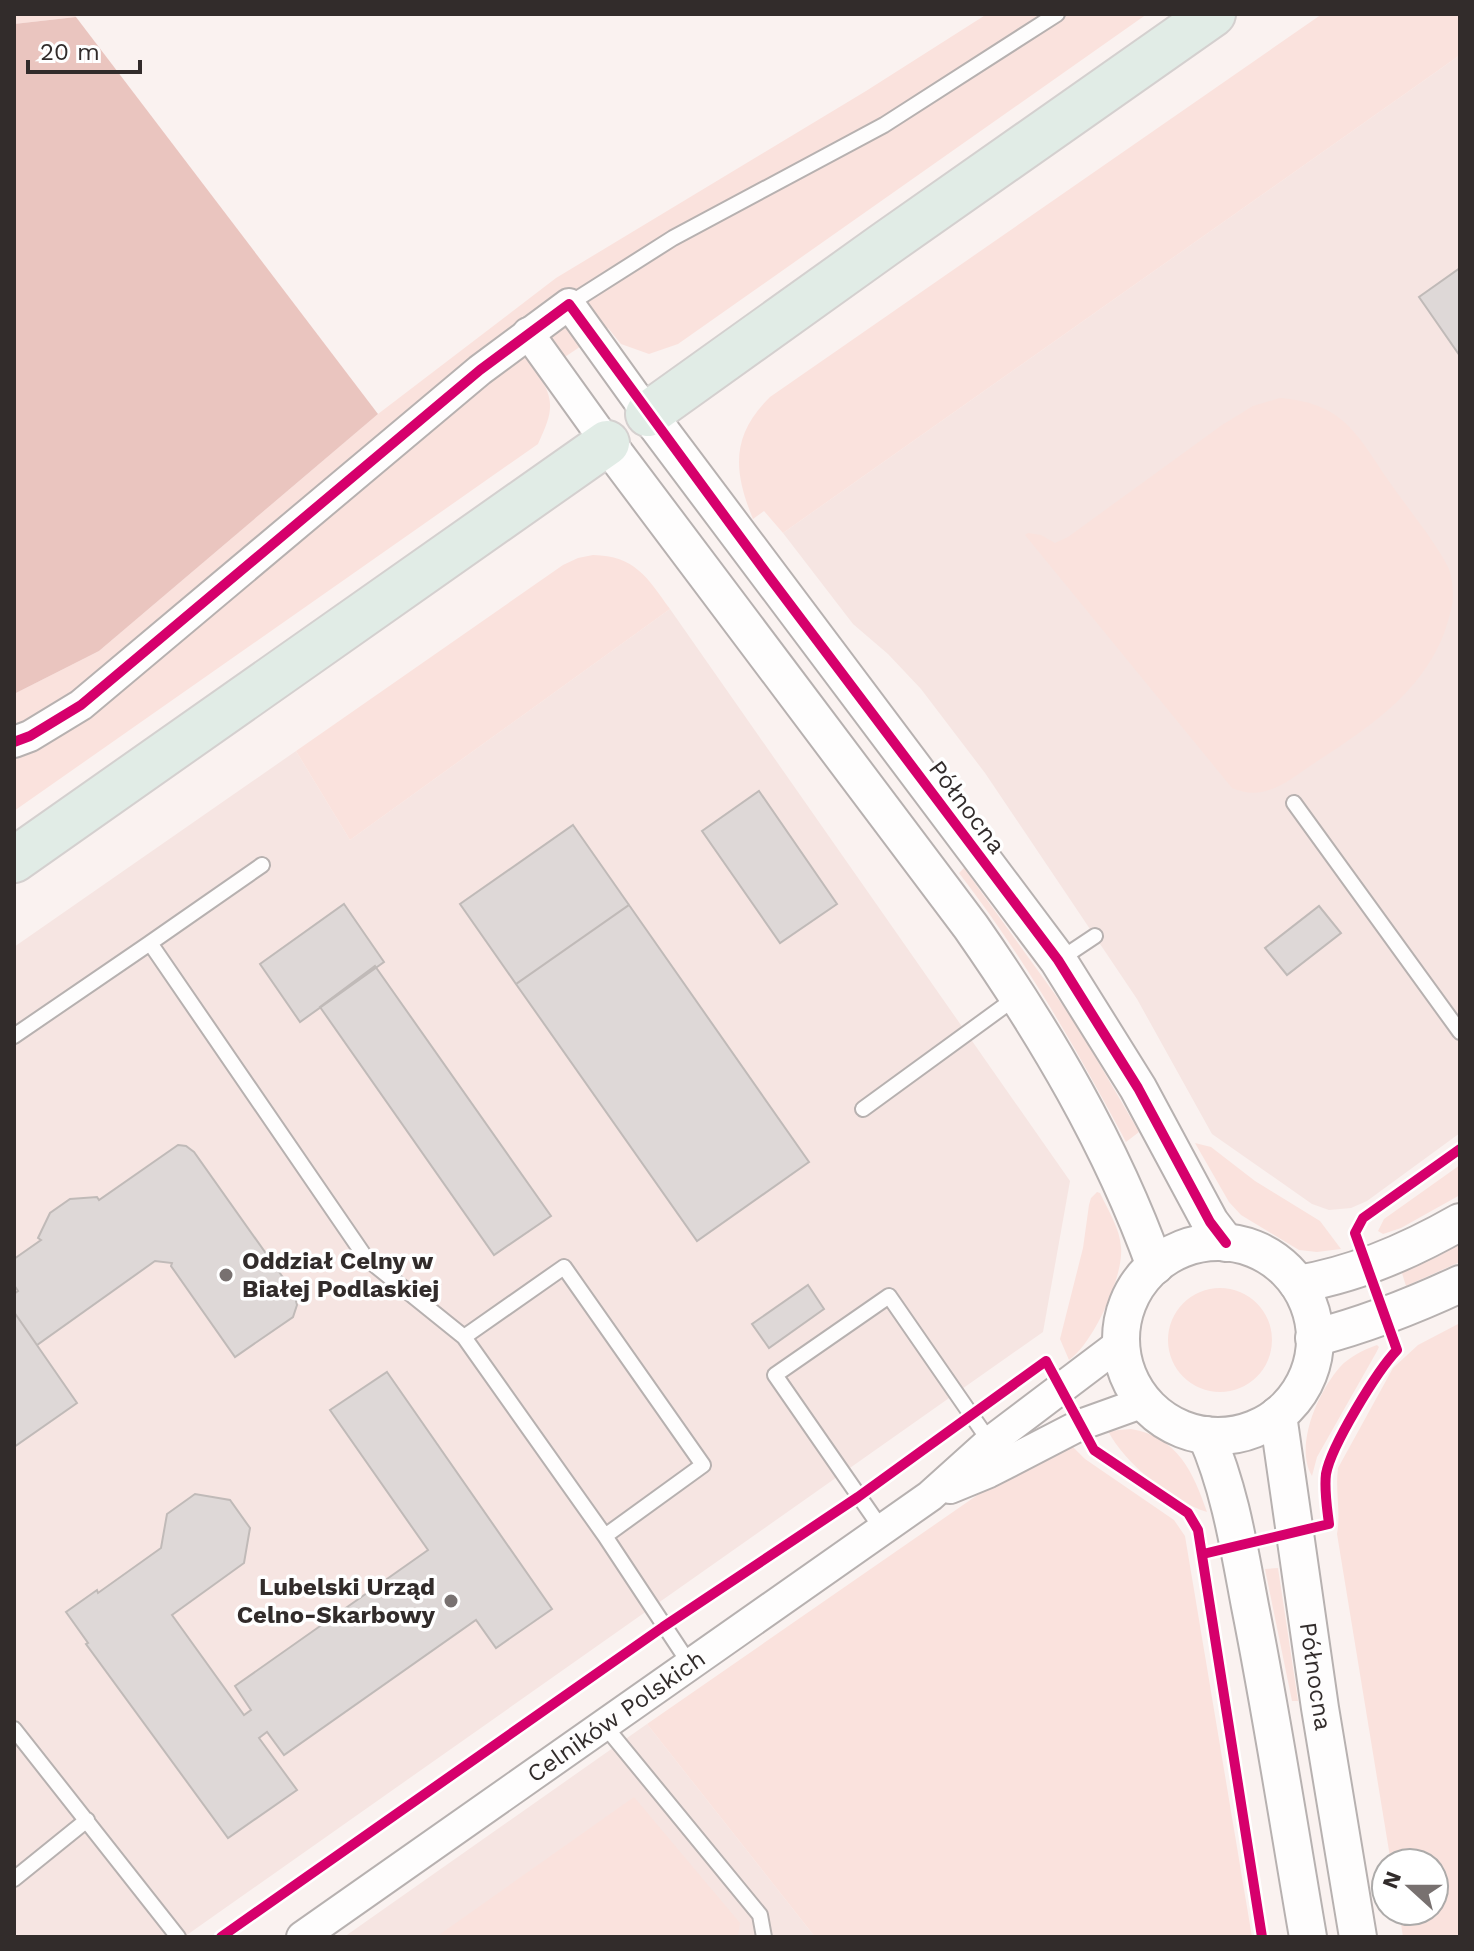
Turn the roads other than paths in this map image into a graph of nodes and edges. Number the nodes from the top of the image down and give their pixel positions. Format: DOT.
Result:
graph roads {
  1 [pos="1057,14"];
  2 [pos="1213,14"];
  3 [pos="569,304"];
  4 [pos="528,333"];
  5 [pos="648,414"];
  6 [pos="607,443"];
  7 [pos="14,742"];
  8 [pos="1294,803"];
  9 [pos="14,860"];
  10 [pos="262,865"];
  11 [pos="1095,936"];
  12 [pos="150,943"];
  13 [pos="1058,960"];
  14 [pos="1019,995"];
  15 [pos="1460,1032"];
  16 [pos="14,1036"];
  17 [pos="863,1109"];
  18 [pos="1460,1222"];
  19 [pos="1226,1243"];
  20 [pos="1155,1266"];
  21 [pos="1298,1284"];
  22 [pos="1460,1284"];
  23 [pos="464,1337"];
  24 [pos="1314,1338"];
  25 [pos="1121,1343"];
  26 [pos="1144,1402"];
  27 [pos="1278,1415"];
  28 [pos="1206,1435"];
  29 [pos="990,1442"];
  30 [pos="930,1496"];
  31 [pos="881,1528"];
  32 [pos="605,1536"];
  33 [pos="689,1663"];
  34 [pos="604,1725"];
  35 [pos="14,1729"];
  36 [pos="87,1820"];
  37 [pos="14,1879"];
  38 [pos="178,1937"];
  39 [pos="302,1937"];
  40 [pos="764,1937"];
  41 [pos="1308,1937"];
  42 [pos="1358,1937"];
  1 -- 3 [label="lane"];
  2 -- 5 [label="highway"];
  3 -- 4 [label="street"];
  3 -- 5 [label="street"];
  4 -- 6 [label="street"];
  4 -- 7 [label="street"];
  5 -- 13 [label="street, Północna"];
  6 -- 9 [label="highway"];
  6 -- 14 [label="street"];
  8 -- 15 [label="lane"];
  10 -- 12 [label="lane"];
  11 -- 13 [label="lane"];
  12 -- 16 [label="lane"];
  12 -- 23 [label="lane"];
  13 -- 19 [label="street, Północna"];
  14 -- 17 [label="lane"];
  14 -- 20 [label="street"];
  18 -- 21 [label="street"];
  19 -- 20 [label="street"];
  19 -- 21 [label="street"];
  20 -- 25 [label="street"];
  21 -- 24 [label="street"];
  22 -- 24 [label="street"];
  23 -- 32 [label="lane"];
  23 -- 32 [label="lane"];
  24 -- 27 [label="street"];
  25 -- 26 [label="street"];
  25 -- 29 [label="street, Celników Polskich"];
  26 -- 28 [label="street"];
  26 -- 30 [label="street, Celników Polskich"];
  27 -- 28 [label="street"];
  27 -- 42 [label="street, Północna"];
  28 -- 41 [label="street, Północna"];
  29 -- 30 [label="street, Celników Polskich"];
  29 -- 31 [label="lane"];
  30 -- 31 [label="street, Celników Polskich"];
  31 -- 33 [label="street, Celników Polskich"];
  32 -- 33 [label="lane"];
  33 -- 34 [label="street, Celników Polskich"];
  34 -- 39 [label="street, Celników Polskich"];
  34 -- 40 [label="lane"];
  35 -- 36 [label="lane"];
  36 -- 37 [label="lane"];
  36 -- 38 [label="lane"];
}
